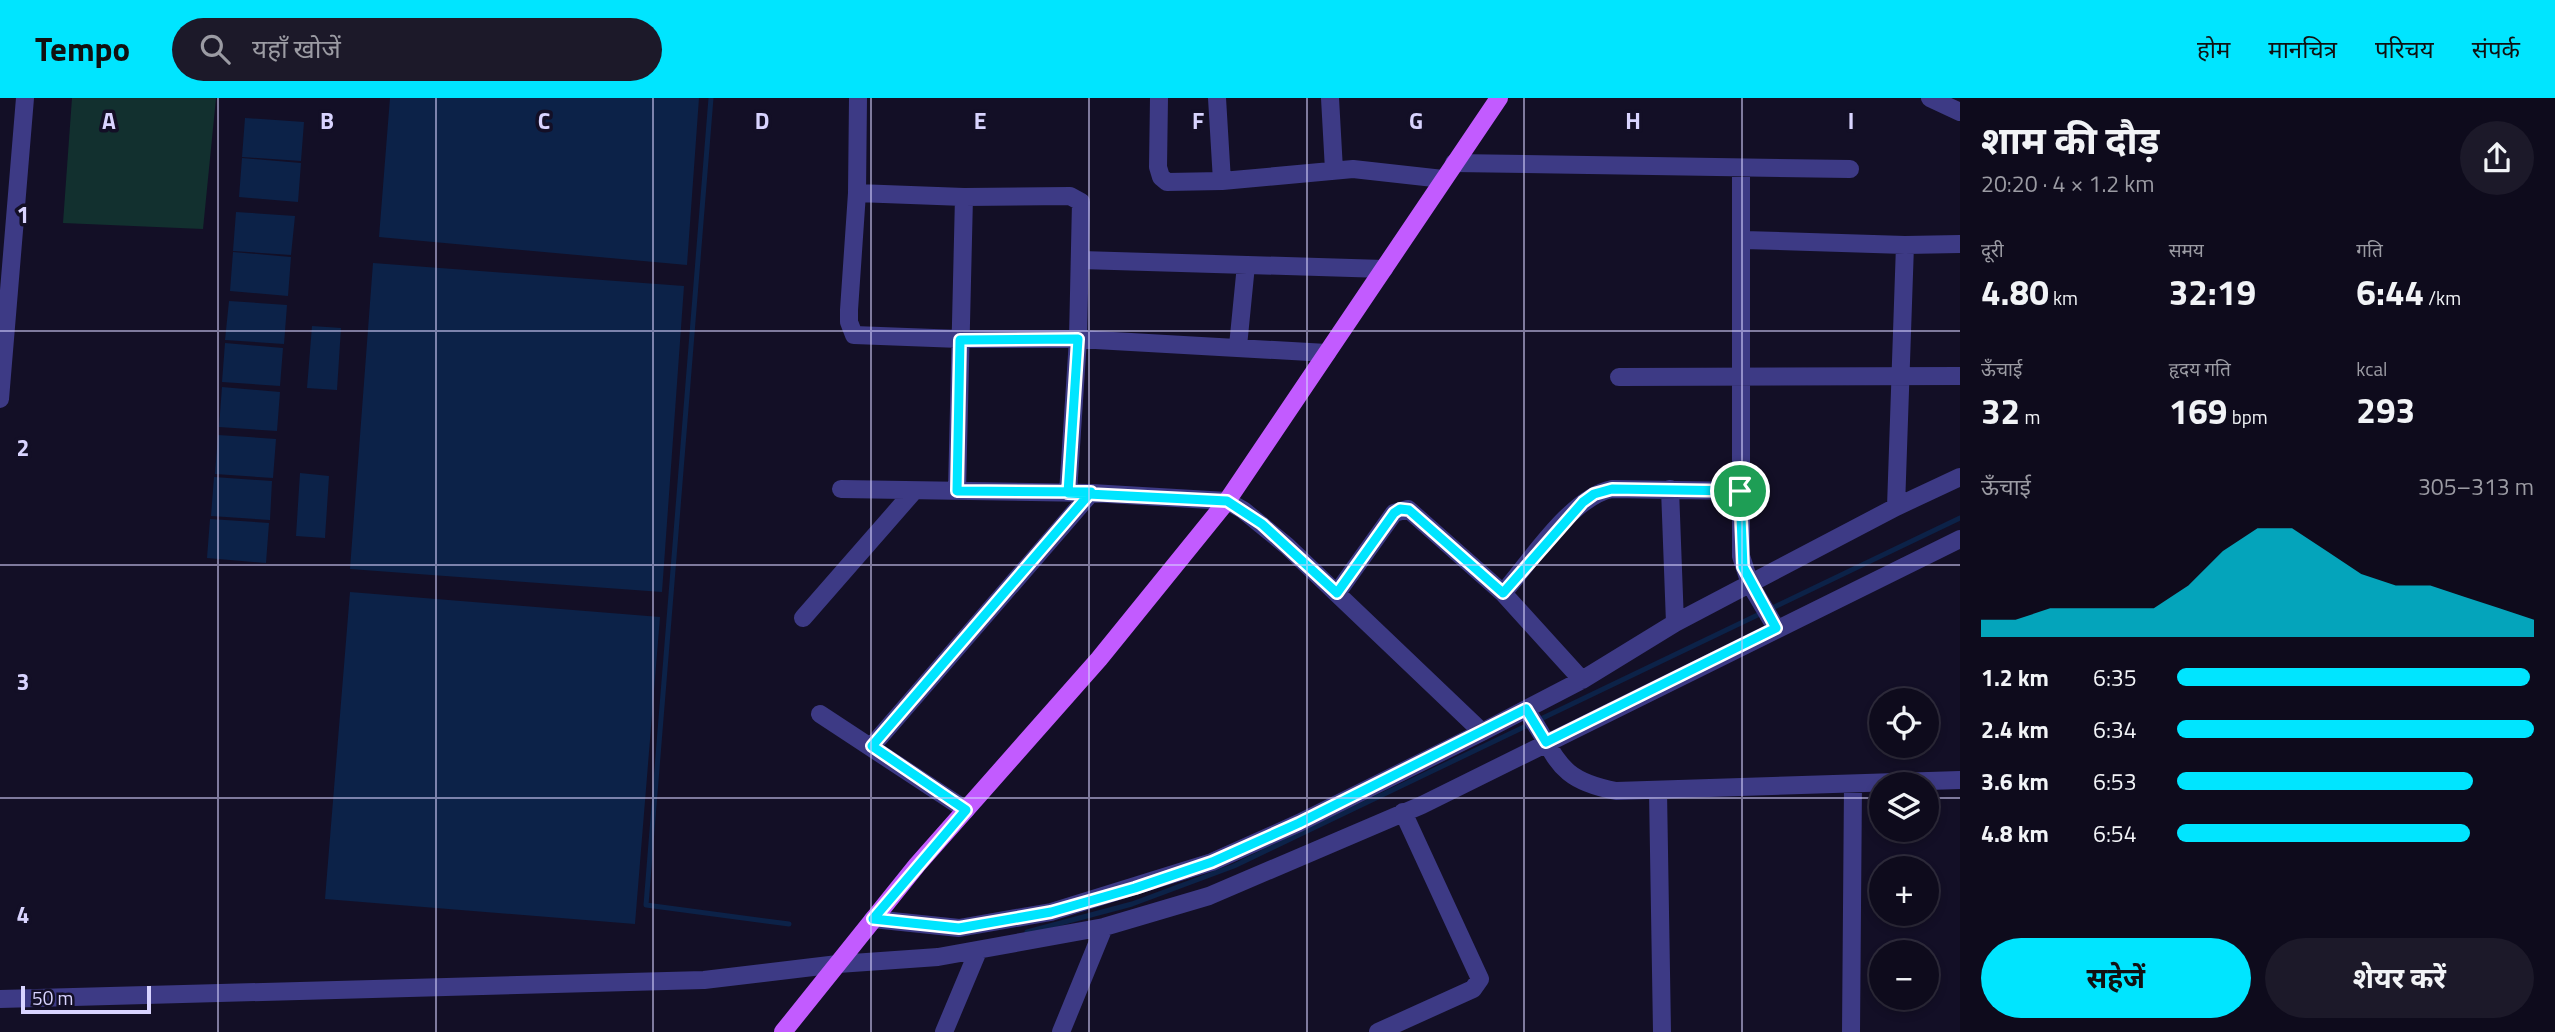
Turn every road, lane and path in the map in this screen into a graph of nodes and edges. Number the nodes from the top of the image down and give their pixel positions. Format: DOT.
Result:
graph roads {
  1 [pos="25,98"];
  2 [pos="858,98"];
  3 [pos="1159,98"];
  4 [pos="1217,98"];
  5 [pos="1330,98"];
  6 [pos="1499,98"];
  7 [pos="1930,98"];
  8 [pos="1960,112"];
  9 [pos="1454,163"];
  10 [pos="1741,168"];
  11 [pos="1850,169"];
  12 [pos="1334,170"];
  13 [pos="1443,179"];
  14 [pos="1222,181"];
  15 [pos="857,193"];
  16 [pos="964,197"];
  17 [pos="1744,240"];
  18 [pos="1960,244"];
  19 [pos="1905,245"];
  20 [pos="1082,260"];
  21 [pos="1246,265"];
  22 [pos="1384,269"];
  23 [pos="1078,339"];
  24 [pos="960,340"];
  25 [pos="1238,346"];
  26 [pos="1327,353"];
  27 [pos="1901,375"];
  28 [pos="1744,376"];
  29 [pos="1960,376"];
  30 [pos="1619,377"];
  31 [pos="0,399"];
  32 [pos="1960,477"];
  33 [pos="841,489"];
  34 [pos="1670,489"];
  35 [pos="914,491"];
  36 [pos="957,491"];
  37 [pos="1740,491"];
  38 [pos="1091,492"];
  39 [pos="1068,493"];
  40 [pos="1227,501"];
  41 [pos="1896,507"];
  42 [pos="1960,539"];
  43 [pos="1750,584"];
  44 [pos="1337,593"];
  45 [pos="1503,593"];
  46 [pos="1771,617"];
  47 [pos="803,618"];
  48 [pos="1675,623"];
  49 [pos="1582,680"];
  50 [pos="820,714"];
  51 [pos="1536,724"];
  52 [pos="1482,732"];
  53 [pos="872,746"];
  54 [pos="1960,780"];
  55 [pos="1853,784"];
  56 [pos="1658,790"];
  57 [pos="966,810"];
  58 [pos="1403,812"];
  59 [pos="873,919"];
  60 [pos="1104,926"];
  61 [pos="978,951"];
  62 [pos="838,964"];
  63 [pos="0,999"];
  64 [pos="783,1032"];
  65 [pos="944,1032"];
  66 [pos="1061,1032"];
  67 [pos="1378,1032"];
  68 [pos="1662,1032"];
  69 [pos="1851,1032"];
  1 -- 31 [label="street"];
  2 -- 15 [label="street"];
  3 -- 14 [label="street"];
  4 -- 14 [label="street"];
  5 -- 12 [label="street"];
  6 -- 9 [label="main road"];
  7 -- 8 [label="street"];
  9 -- 10 [label="street"];
  9 -- 13 [label="main road"];
  10 -- 11 [label="street"];
  10 -- 17 [label="street"];
  12 -- 13 [label="street"];
  12 -- 14 [label="street"];
  13 -- 22 [label="main road"];
  15 -- 16 [label="street"];
  15 -- 24 [label="street"];
  16 -- 20 [label="street"];
  16 -- 24 [label="street"];
  17 -- 19 [label="street"];
  17 -- 28 [label="street"];
  18 -- 19 [label="street"];
  19 -- 27 [label="street"];
  20 -- 21 [label="street"];
  20 -- 23 [label="street"];
  21 -- 22 [label="street"];
  21 -- 25 [label="street"];
  22 -- 26 [label="main road"];
  23 -- 24 [label="street"];
  23 -- 25 [label="street"];
  23 -- 39 [label="street"];
  24 -- 36 [label="street"];
  25 -- 26 [label="street"];
  26 -- 40 [label="main road"];
  27 -- 28 [label="street"];
  27 -- 29 [label="street"];
  27 -- 41 [label="street"];
  28 -- 30 [label="street"];
  28 -- 37 [label="street"];
  32 -- 41 [label="street"];
  33 -- 35 [label="street"];
  34 -- 37 [label="street"];
  34 -- 45 [label="street"];
  34 -- 48 [label="street"];
  35 -- 36 [label="street"];
  35 -- 47 [label="street"];
  36 -- 39 [label="street"];
  37 -- 43 [label="street"];
  38 -- 39 [label="street"];
  38 -- 40 [label="street"];
  38 -- 53 [label="street"];
  40 -- 44 [label="street"];
  40 -- 57 [label="main road"];
  41 -- 43 [label="street"];
  42 -- 46 [label="street"];
  43 -- 46 [label="street"];
  43 -- 48 [label="street"];
  44 -- 45 [label="street"];
  44 -- 52 [label="street"];
  45 -- 49 [label="street"];
  46 -- 51 [label="street"];
  48 -- 49 [label="street"];
  49 -- 51 [label="street"];
  50 -- 53 [label="street"];
  51 -- 52 [label="street"];
  51 -- 56 [label="street"];
  51 -- 58 [label="street"];
  52 -- 59 [label="street"];
  53 -- 57 [label="street"];
  54 -- 55 [label="street"];
  55 -- 56 [label="street"];
  55 -- 69 [label="street"];
  56 -- 68 [label="street"];
  57 -- 59 [label="main road"];
  58 -- 60 [label="street"];
  58 -- 67 [label="street"];
  59 -- 62 [label="main road"];
  60 -- 61 [label="street"];
  60 -- 66 [label="street"];
  61 -- 62 [label="street"];
  61 -- 65 [label="street"];
  62 -- 63 [label="street"];
  62 -- 64 [label="main road"];
}
